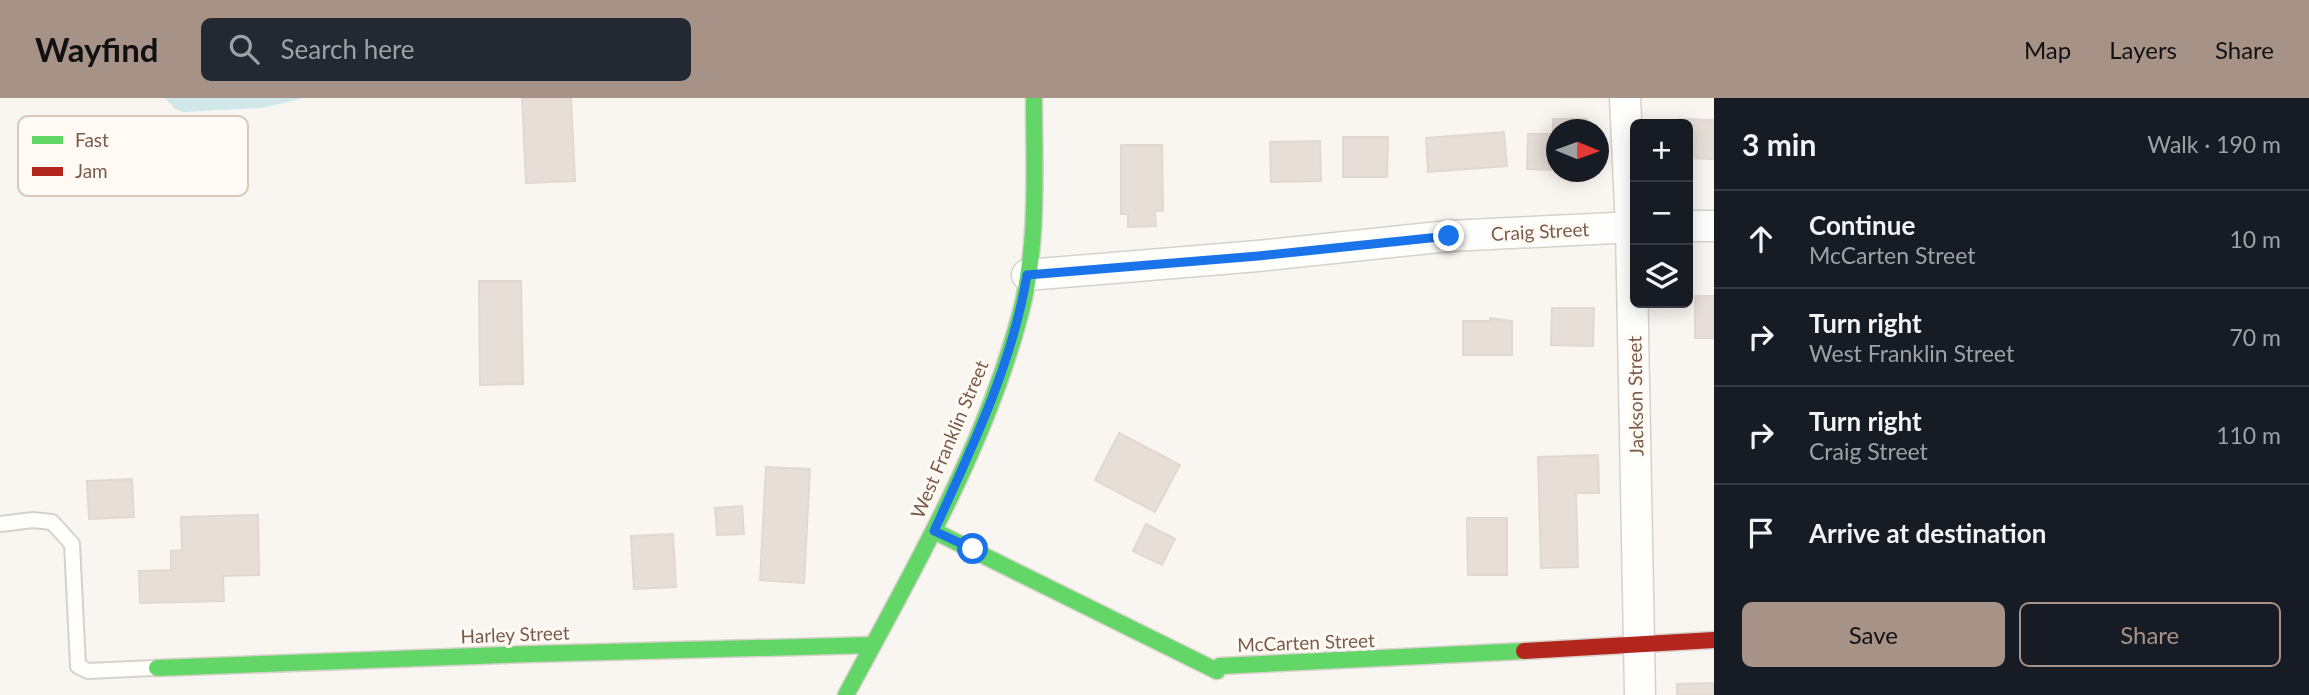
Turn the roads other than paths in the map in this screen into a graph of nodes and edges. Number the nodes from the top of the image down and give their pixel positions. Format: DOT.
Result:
graph roads {
  1 [pos="1034,98"];
  2 [pos="1625,98"];
  3 [pos="1630,182"];
  4 [pos="1693,226"];
  5 [pos="1714,226"];
  6 [pos="1630,227"];
  7 [pos="1633,245"];
  8 [pos="1027,275"];
  9 [pos="0,524"];
  10 [pos="934,531"];
  11 [pos="1714,640"];
  12 [pos="1640,644"];
  13 [pos="873,645"];
  14 [pos="157,668"];
  15 [pos="1218,683"];
  16 [pos="846,695"];
  17 [pos="1640,695"];
  1 -- 8 [label="street, West Franklin Street"];
  2 -- 3 [label="street, Jackson Street"];
  4 -- 5 [label="street"];
  6 -- 8 [label="street, Craig Street"];
  7 -- 12 [label="street, Jackson Street"];
  8 -- 10 [label="street, West Franklin Street"];
  9 -- 14 [label="lane"];
  10 -- 13 [label="street, West Franklin Street"];
  10 -- 15 [label="street, McCarten Street"];
  11 -- 12 [label="street, McCarten Street"];
  12 -- 15 [label="street, McCarten Street"];
  12 -- 17 [label="street, Jackson Street"];
  13 -- 14 [label="street, Harley Street"];
  13 -- 16 [label="street, West Franklin Street"];
}
